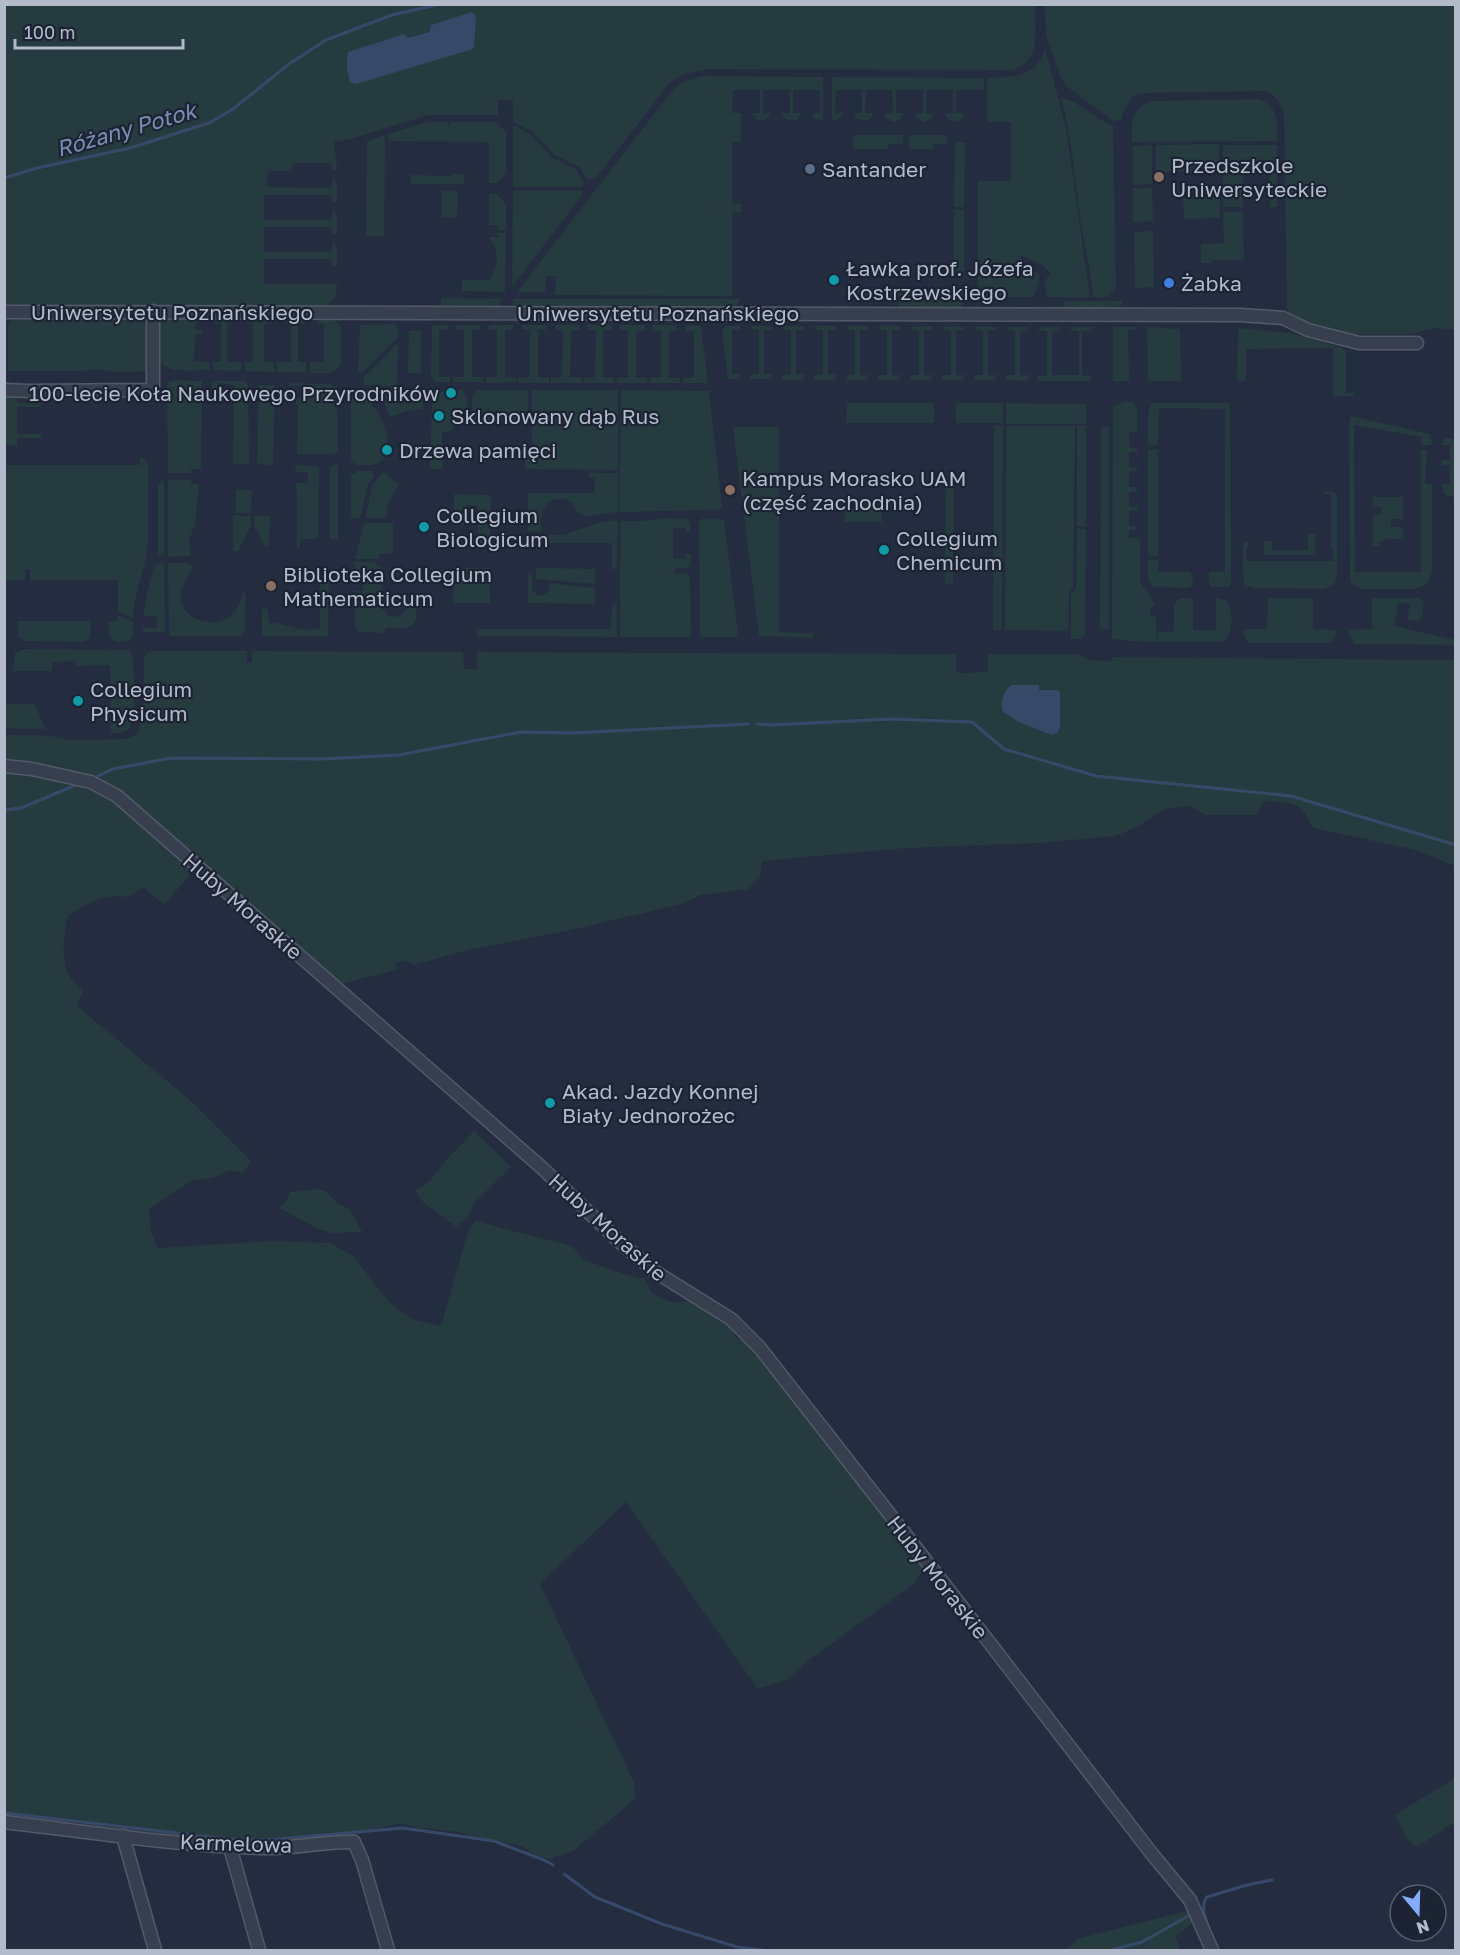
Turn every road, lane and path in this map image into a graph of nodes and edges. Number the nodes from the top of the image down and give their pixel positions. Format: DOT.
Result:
graph roads {
  1 [pos="153,311"];
  2 [pos="4,312"];
  3 [pos="1417,343"];
  4 [pos="4,390"];
  5 [pos="4,766"];
  6 [pos="4,1822"];
  7 [pos="123,1836"];
  8 [pos="230,1846"];
  9 [pos="154,1950"];
  10 [pos="259,1950"];
  11 [pos="388,1950"];
  12 [pos="1212,1950"];
  1 -- 2 [label="street, Uniwersytetu Poznańskiego"];
  1 -- 3 [label="street, Uniwersytetu Poznańskiego"];
  1 -- 4 [label="street"];
  5 -- 12 [label="street, Huby Moraskie"];
  6 -- 7 [label="street, Karmelowa"];
  7 -- 8 [label="street, Karmelowa"];
  7 -- 9 [label="street"];
  8 -- 10 [label="street"];
  8 -- 11 [label="street, Karmelowa"];
}
